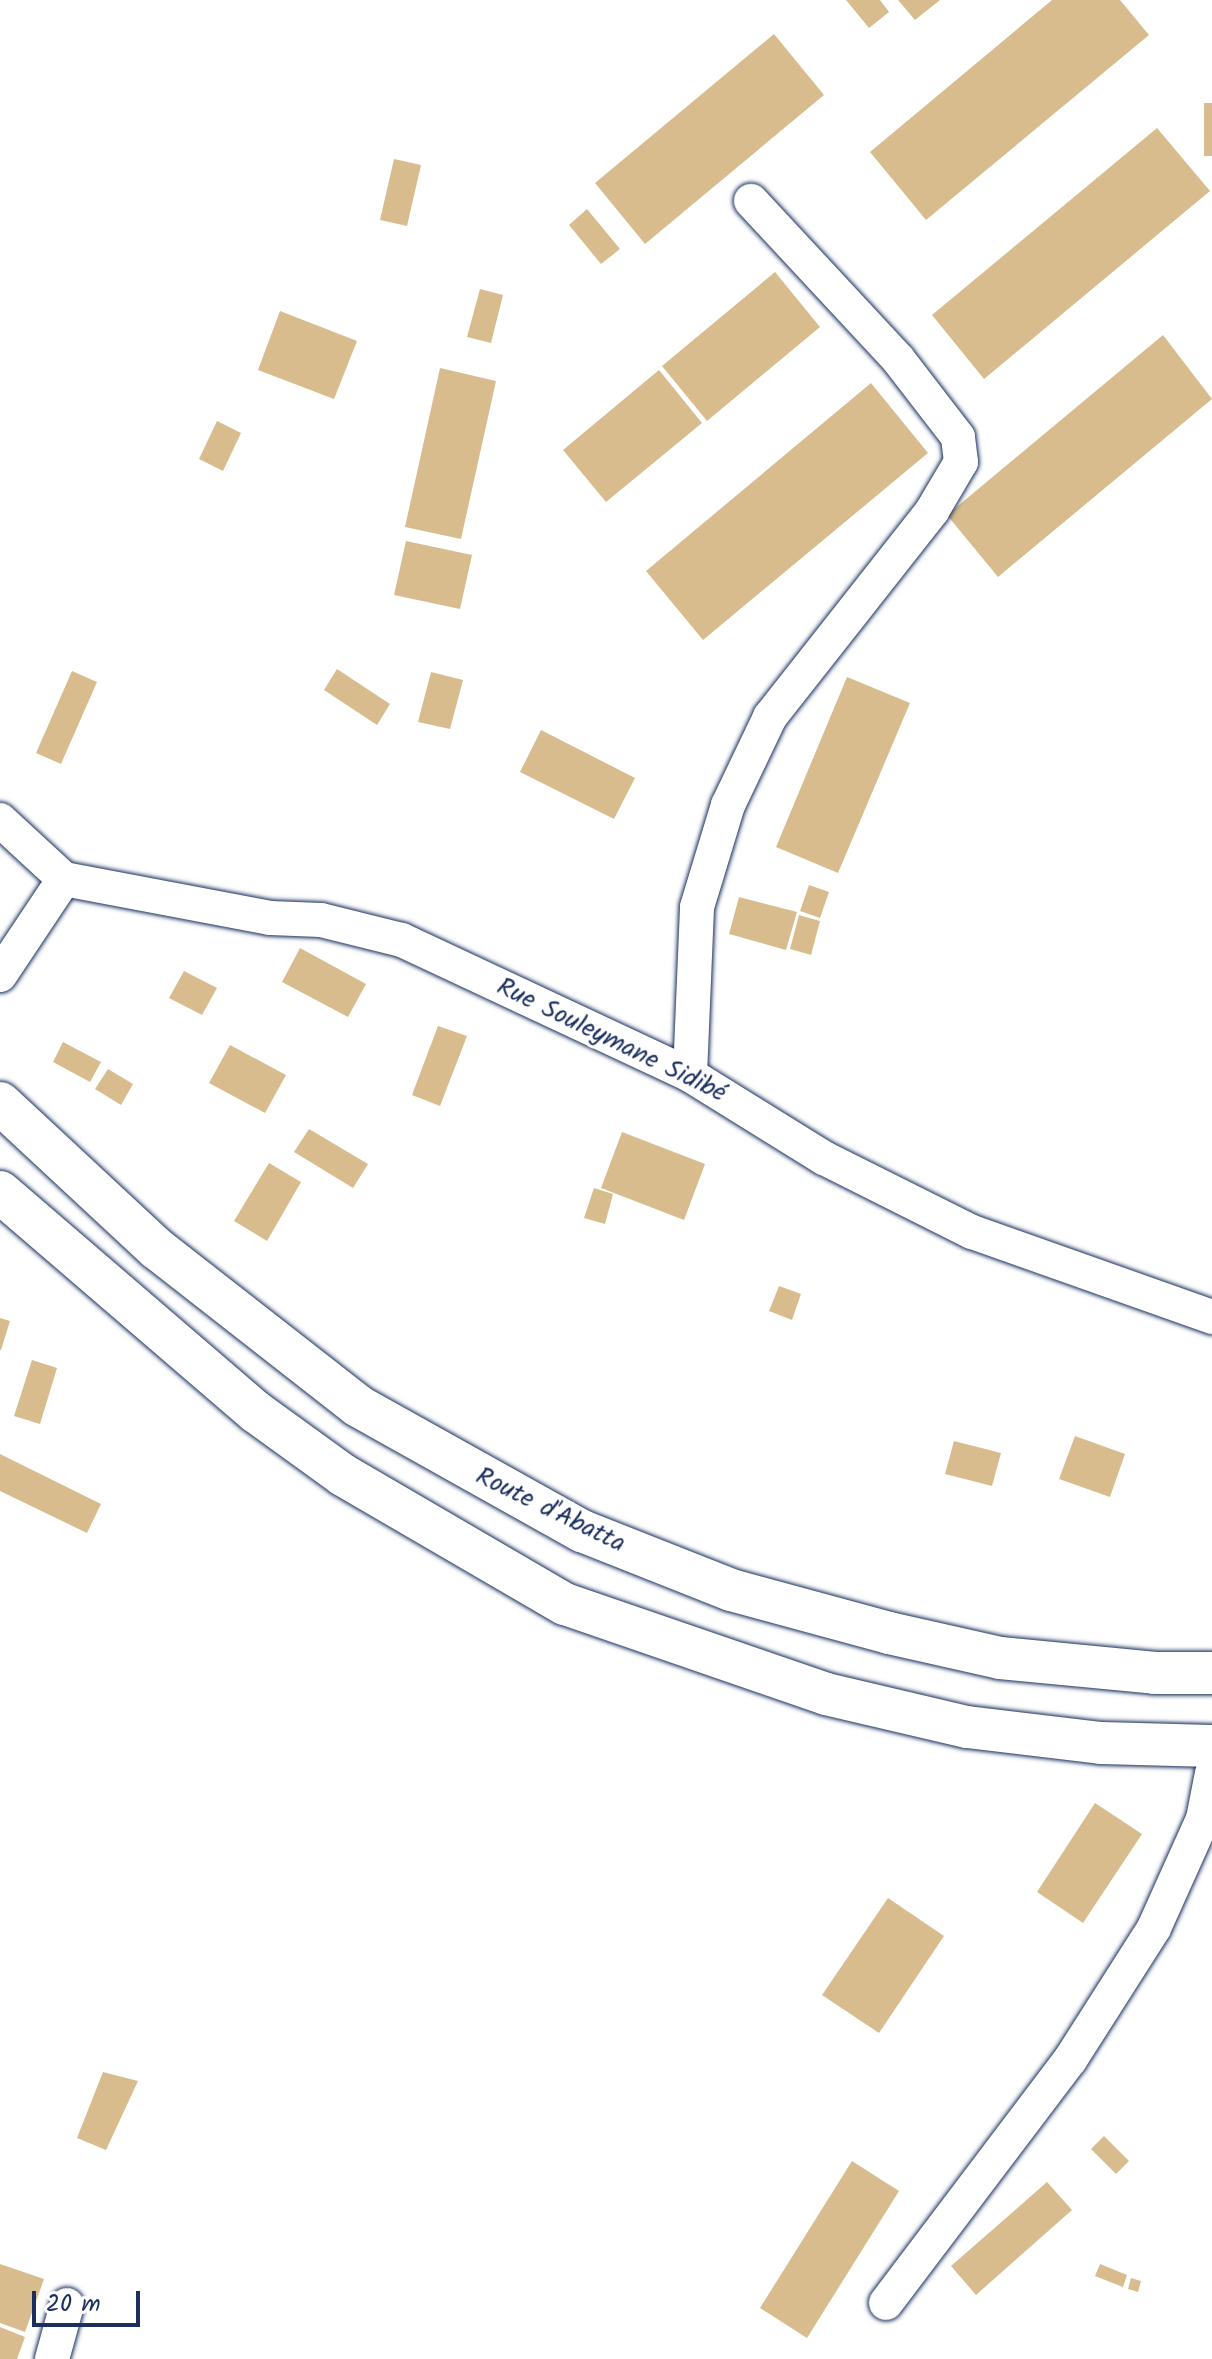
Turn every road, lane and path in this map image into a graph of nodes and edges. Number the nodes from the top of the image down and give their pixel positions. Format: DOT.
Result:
graph roads {
  1 [pos="751,201"];
  2 [pos="0,820"];
  3 [pos="64,879"];
  4 [pos="0,975"];
  5 [pos="690,1075"];
  6 [pos="0,1103"];
  7 [pos="1,1194"];
  8 [pos="1212,1317"];
  9 [pos="1212,1673"];
  10 [pos="1212,1746"];
  11 [pos="1212,1773"];
  12 [pos="886,2303"];
  13 [pos="67,2305"];
  14 [pos="52,2359"];
  1 -- 5 [label="street"];
  2 -- 3 [label="street"];
  3 -- 4 [label="street"];
  3 -- 5 [label="street, Rue Souleymane Sidibé"];
  5 -- 8 [label="street, Rue Souleymane Sidibé"];
  6 -- 9 [label="street, Route d'Abatta"];
  7 -- 10 [label="street"];
  11 -- 12 [label="street"];
  13 -- 14 [label="street"];
}
